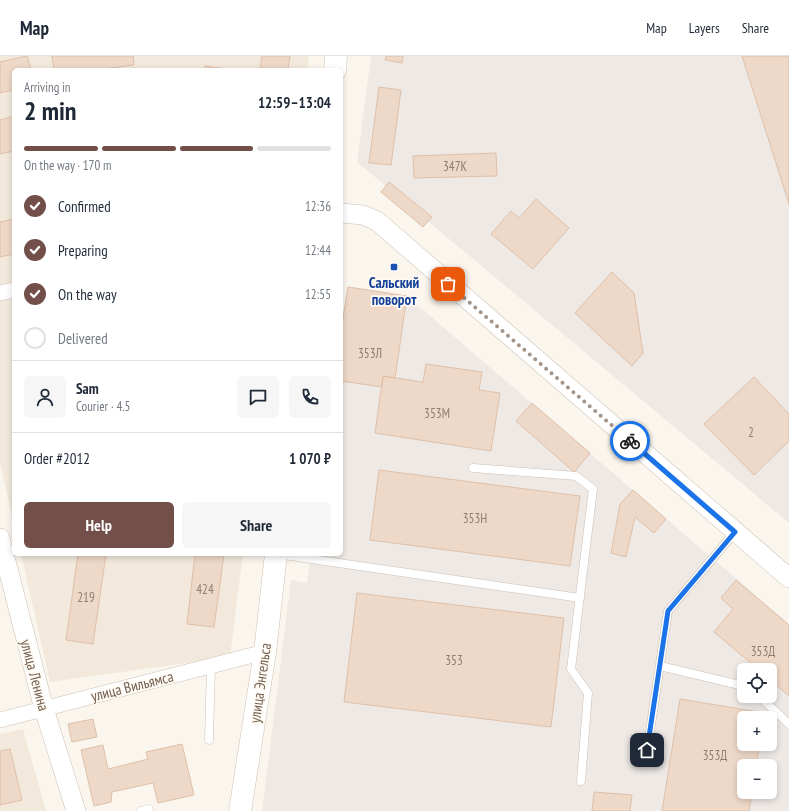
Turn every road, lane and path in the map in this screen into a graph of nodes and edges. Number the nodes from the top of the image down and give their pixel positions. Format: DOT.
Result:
graph roads {
  1 [pos="336,56"];
  2 [pos="335,68"];
  3 [pos="343,213"];
  4 [pos="12,290"];
  5 [pos="0,293"];
  6 [pos="473,468"];
  7 [pos="735,532"];
  8 [pos="0,538"];
  9 [pos="276,556"];
  10 [pos="290,556"];
  11 [pos="3,558"];
  12 [pos="789,578"];
  13 [pos="580,598"];
  14 [pos="265,652"];
  15 [pos="211,666"];
  16 [pos="660,666"];
  17 [pos="737,684"];
  18 [pos="766,703"];
  19 [pos="44,709"];
  20 [pos="0,720"];
  21 [pos="789,724"];
  22 [pos="209,740"];
  23 [pos="647,750"];
  24 [pos="581,781"];
  25 [pos="76,811"];
  26 [pos="240,811"];
  1 -- 2 [label="main road"];
  3 -- 7 [label="street"];
  4 -- 5 [label="street"];
  6 -- 13 [label="lane"];
  7 -- 12 [label="street"];
  7 -- 16 [label="lane"];
  8 -- 11 [label="street, улица Ленина"];
  9 -- 14 [label="main road, улица Энгельса"];
  10 -- 13 [label="lane"];
  11 -- 19 [label="street, улица Ленина"];
  13 -- 24 [label="lane"];
  14 -- 15 [label="street, улица Вильямса"];
  14 -- 26 [label="main road, улица Энгельса"];
  15 -- 19 [label="street, улица Вильямса"];
  15 -- 22 [label="lane"];
  16 -- 17 [label="lane"];
  16 -- 23 [label="lane"];
  18 -- 21 [label="lane"];
  19 -- 20 [label="street, улица Вильямса"];
  19 -- 25 [label="street, улица Ленина"];
}
